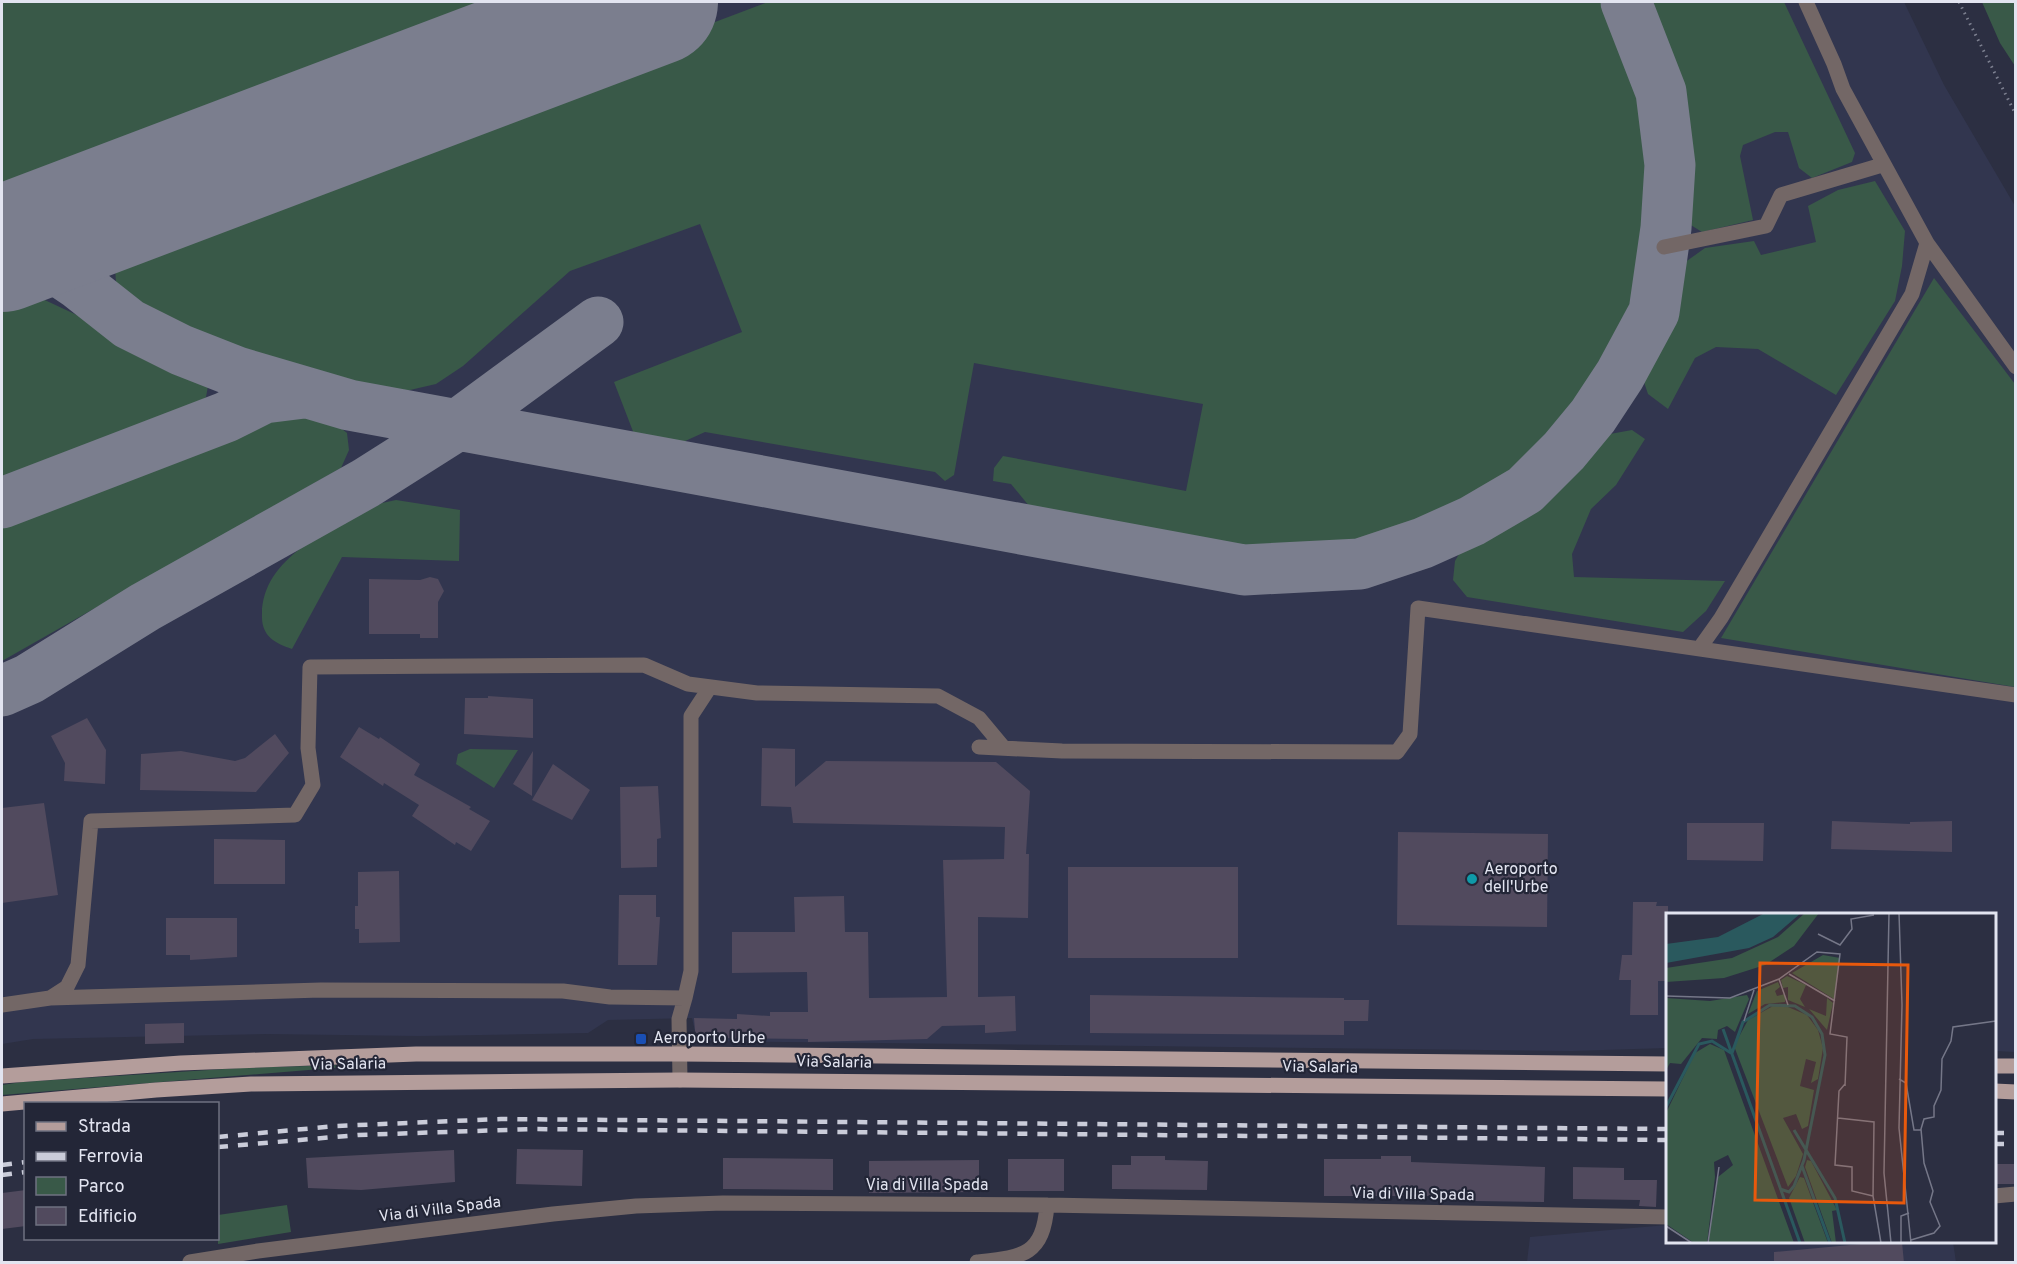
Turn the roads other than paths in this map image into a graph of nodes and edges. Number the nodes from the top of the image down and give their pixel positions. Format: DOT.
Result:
graph roads {
  1 [pos="1806,2"];
  2 [pos="1882,165"];
  3 [pos="1927,243"];
  4 [pos="1664,247"];
  5 [pos="2016,367"];
  6 [pos="1699,649"];
  7 [pos="710,687"];
  8 [pos="2016,695"];
  9 [pos="979,747"];
  10 [pos="1004,748"];
  11 [pos="50,998"];
  12 [pos="685,998"];
  13 [pos="2,1005"];
  14 [pos="681,1054"];
  15 [pos="1666,1064"];
  16 [pos="1996,1066"];
  17 [pos="2016,1066"];
  18 [pos="2,1077"];
  19 [pos="681,1080"];
  20 [pos="1666,1089"];
  21 [pos="1996,1091"];
  22 [pos="2016,1092"];
  23 [pos="24,1102"];
  24 [pos="27,1102"];
  25 [pos="2,1104"];
  26 [pos="2016,1194"];
  27 [pos="1996,1196"];
  28 [pos="1047,1205"];
  29 [pos="1666,1217"];
  30 [pos="190,1263"];
  31 [pos="977,1263"];
  1 -- 2 [label="street"];
  2 -- 3 [label="street"];
  2 -- 4 [label="street"];
  3 -- 5 [label="street"];
  3 -- 6 [label="street"];
  6 -- 8 [label="street"];
  6 -- 10 [label="street"];
  7 -- 10 [label="street"];
  7 -- 11 [label="street"];
  7 -- 12 [label="street"];
  9 -- 10 [label="street"];
  11 -- 12 [label="street"];
  11 -- 13 [label="street"];
  12 -- 14 [label="street"];
  14 -- 15 [label="main road, Via Salaria"];
  14 -- 18 [label="main road, Via Salaria"];
  14 -- 19 [label="street"];
  16 -- 17 [label="main road"];
  19 -- 20 [label="main road, Via Salaria"];
  19 -- 24 [label="main road, Via Salaria"];
  21 -- 22 [label="main road"];
  23 -- 25 [label="main road, Via Salaria"];
  26 -- 27 [label="street"];
  28 -- 29 [label="street, Via di Villa Spada"];
  28 -- 30 [label="street, Via di Villa Spada"];
  28 -- 31 [label="street"];
}
